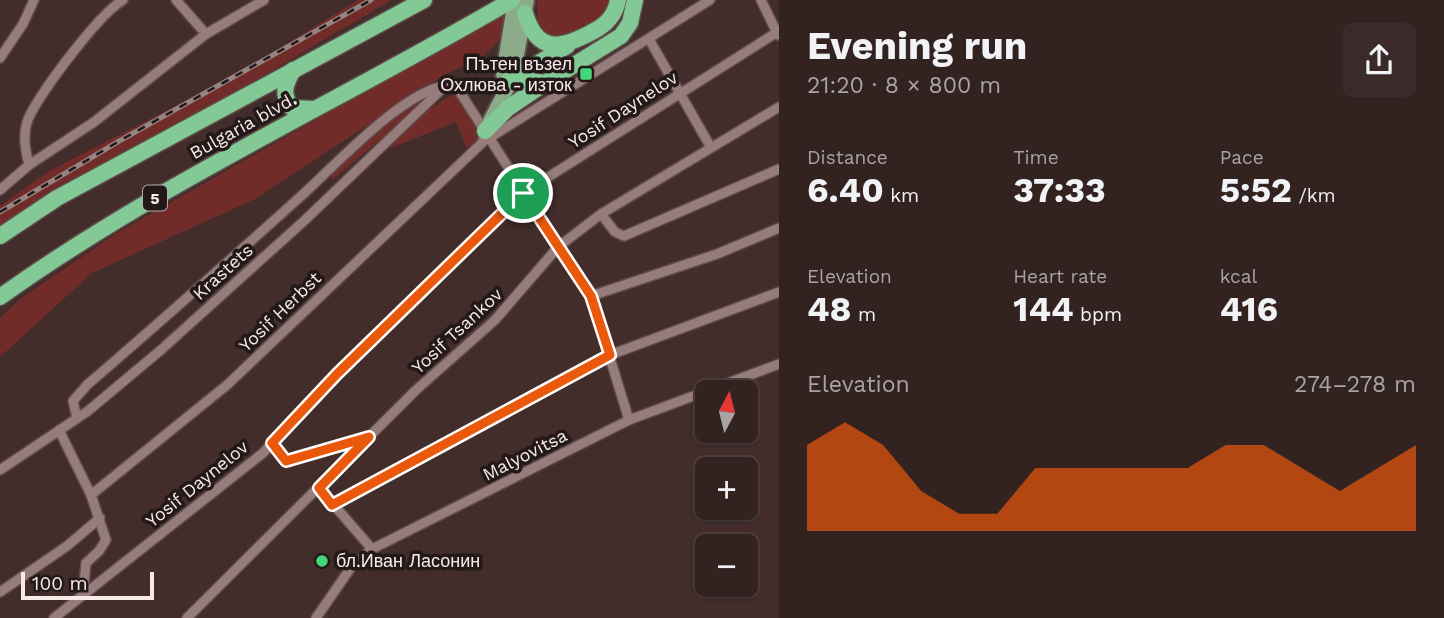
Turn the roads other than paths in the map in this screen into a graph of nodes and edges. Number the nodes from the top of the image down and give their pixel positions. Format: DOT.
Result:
graph roads {
  1 [pos="34,0"];
  2 [pos="123,0"];
  3 [pos="176,0"];
  4 [pos="264,0"];
  5 [pos="424,0"];
  6 [pos="618,0"];
  7 [pos="635,0"];
  8 [pos="710,0"];
  9 [pos="761,0"];
  10 [pos="518,6"];
  11 [pos="206,34"];
  12 [pos="778,34"];
  13 [pos="649,39"];
  14 [pos="579,40"];
  15 [pos="0,58"];
  16 [pos="293,70"];
  17 [pos="506,76"];
  18 [pos="545,83"];
  19 [pos="269,84"];
  20 [pos="450,84"];
  21 [pos="679,93"];
  22 [pos="779,107"];
  23 [pos="316,108"];
  24 [pos="273,131"];
  25 [pos="486,137"];
  26 [pos="710,146"];
  27 [pos="29,165"];
  28 [pos="779,169"];
  29 [pos="0,190"];
  30 [pos="523,193"];
  31 [pos="601,214"];
  32 [pos="779,228"];
  33 [pos="0,236"];
  34 [pos="558,247"];
  35 [pos="779,292"];
  36 [pos="591,296"];
  37 [pos="0,297"];
  38 [pos="610,355"];
  39 [pos="779,364"];
  40 [pos="77,418"];
  41 [pos="629,420"];
  42 [pos="59,430"];
  43 [pos="369,437"];
  44 [pos="272,443"];
  45 [pos="0,470"];
  46 [pos="319,488"];
  47 [pos="91,495"];
  48 [pos="332,505"];
  49 [pos="100,518"];
  50 [pos="372,549"];
  51 [pos="0,592"];
  52 [pos="83,595"];
  53 [pos="54,618"];
  54 [pos="187,618"];
  55 [pos="316,618"];
  1 -- 15 [label="street"];
  2 -- 27 [label="street"];
  3 -- 11 [label="street"];
  4 -- 11 [label="street"];
  5 -- 16 [label="highway, Bulgaria blvd."];
  6 -- 14 [label="highway"];
  7 -- 18 [label="highway"];
  8 -- 13 [label="street, Yosif Herbst"];
  9 -- 12 [label="street"];
  10 -- 14 [label="highway"];
  10 -- 17 [label="main road"];
  10 -- 23 [label="highway, Bulgaria blvd. / 5"];
  11 -- 27 [label="street"];
  12 -- 21 [label="street, Yosif Daynelov"];
  13 -- 21 [label="street"];
  13 -- 25 [label="street, Yosif Herbst"];
  14 -- 17 [label="highway"];
  16 -- 19 [label="highway, Bulgaria blvd."];
  16 -- 23 [label="highway"];
  17 -- 18 [label="highway"];
  17 -- 25 [label="main road"];
  18 -- 25 [label="highway"];
  19 -- 24 [label="highway"];
  19 -- 33 [label="highway, Bulgaria blvd."];
  20 -- 25 [label="street"];
  20 -- 40 [label="street, Krastets"];
  20 -- 40 [label="street"];
  21 -- 26 [label="street"];
  21 -- 30 [label="street, Yosif Daynelov"];
  22 -- 26 [label="street, Yosif Tsankov"];
  23 -- 24 [label="highway, Bulgaria blvd. / 5"];
  24 -- 37 [label="highway, Bulgaria blvd. / 5"];
  25 -- 30 [label="street"];
  25 -- 47 [label="street, Yosif Herbst"];
  26 -- 31 [label="street, Yosif Tsankov"];
  27 -- 29 [label="street"];
  28 -- 31 [label="street"];
  30 -- 34 [label="street"];
  30 -- 44 [label="street, Yosif Daynelov"];
  31 -- 34 [label="street, Yosif Tsankov"];
  32 -- 36 [label="street"];
  34 -- 36 [label="street"];
  34 -- 43 [label="street, Yosif Tsankov"];
  35 -- 38 [label="street"];
  36 -- 38 [label="street"];
  38 -- 41 [label="street"];
  38 -- 48 [label="street"];
  39 -- 41 [label="street, Malyovitsa"];
  40 -- 42 [label="street, Krastets"];
  41 -- 50 [label="street, Malyovitsa"];
  42 -- 45 [label="street, Krastets"];
  42 -- 47 [label="street"];
  43 -- 44 [label="street"];
  43 -- 46 [label="street, Yosif Tsankov"];
  44 -- 52 [label="street, Yosif Daynelov"];
  46 -- 48 [label="street"];
  46 -- 54 [label="street, Yosif Tsankov"];
  47 -- 49 [label="street"];
  48 -- 50 [label="street"];
  49 -- 51 [label="street"];
  49 -- 52 [label="street"];
  50 -- 55 [label="street, Malyovitsa"];
  52 -- 53 [label="street, Yosif Daynelov"];
}
